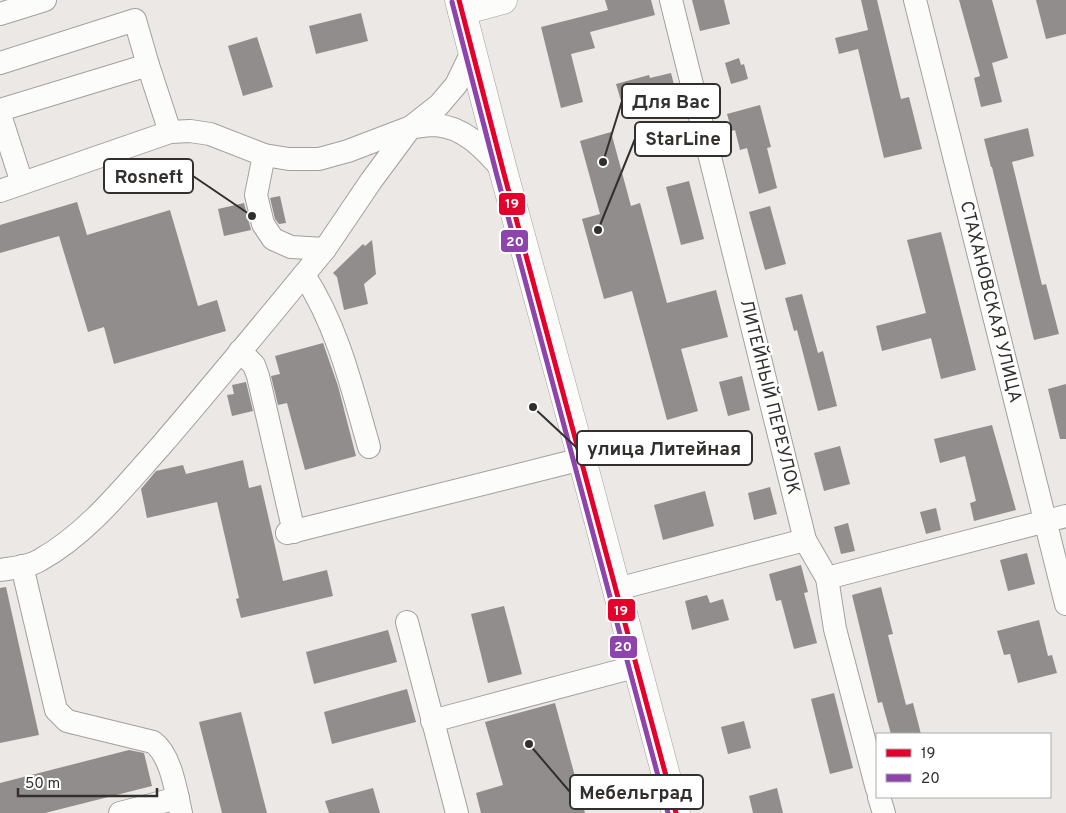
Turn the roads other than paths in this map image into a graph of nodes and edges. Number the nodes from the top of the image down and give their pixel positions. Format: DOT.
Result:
graph roads {
  1 [pos="45,0"];
  2 [pos="503,0"];
  3 [pos="671,0"];
  4 [pos="916,0"];
  5 [pos="460,6"];
  6 [pos="0,14"];
  7 [pos="472,52"];
  8 [pos="0,62"];
  9 [pos="148,65"];
  10 [pos="0,110"];
  11 [pos="0,115"];
  12 [pos="411,128"];
  13 [pos="170,132"];
  14 [pos="264,155"];
  15 [pos="502,170"];
  16 [pos="22,183"];
  17 [pos="0,191"];
  18 [pos="325,249"];
  19 [pos="304,275"];
  20 [pos="240,351"];
  21 [pos="369,447"];
  22 [pos="582,459"];
  23 [pos="1055,519"];
  24 [pos="804,540"];
  25 [pos="22,566"];
  26 [pos="0,570"];
  27 [pos="827,578"];
  28 [pos="617,589"];
  29 [pos="1066,604"];
  30 [pos="406,622"];
  31 [pos="638,666"];
  32 [pos="432,721"];
  33 [pos="876,785"];
  34 [pos="879,798"];
  35 [pos="179,806"];
  36 [pos="120,813"];
  37 [pos="457,813"];
  38 [pos="676,813"];
  39 [pos="884,813"];
  1 -- 6 [label="street"];
  2 -- 5 [label="main road"];
  3 -- 24 [label="street, ЛИТЕЙНЫЙ ПЕРЕУЛОК"];
  4 -- 23 [label="street, СТАХАНОВСКАЯ УЛИЦА"];
  5 -- 7 [label="main road"];
  7 -- 12 [label="street"];
  7 -- 15 [label="main road"];
  8 -- 9 [label="street"];
  9 -- 10 [label="street"];
  9 -- 13 [label="street"];
  11 -- 16 [label="street"];
  12 -- 14 [label="street"];
  12 -- 15 [label="street"];
  12 -- 18 [label="street"];
  13 -- 14 [label="street"];
  13 -- 16 [label="street"];
  14 -- 18 [label="street"];
  15 -- 22 [label="main road"];
  16 -- 17 [label="street"];
  18 -- 19 [label="street"];
  19 -- 20 [label="street"];
  19 -- 21 [label="street"];
  20 -- 22 [label="street"];
  20 -- 25 [label="street"];
  22 -- 28 [label="main road"];
  23 -- 27 [label="street"];
  23 -- 29 [label="street, СТАХАНОВСКАЯ УЛИЦА"];
  24 -- 27 [label="street, ЛИТЕЙНЫЙ ПЕРЕУЛОК"];
  24 -- 28 [label="street"];
  25 -- 26 [label="street"];
  25 -- 35 [label="street"];
  27 -- 33 [label="street, ЛИТЕЙНЫЙ ПЕРЕУЛОК"];
  28 -- 31 [label="main road"];
  30 -- 32 [label="street"];
  31 -- 32 [label="street"];
  31 -- 38 [label="main road"];
  32 -- 37 [label="street"];
  34 -- 39 [label="street"];
  35 -- 36 [label="street"];
}
